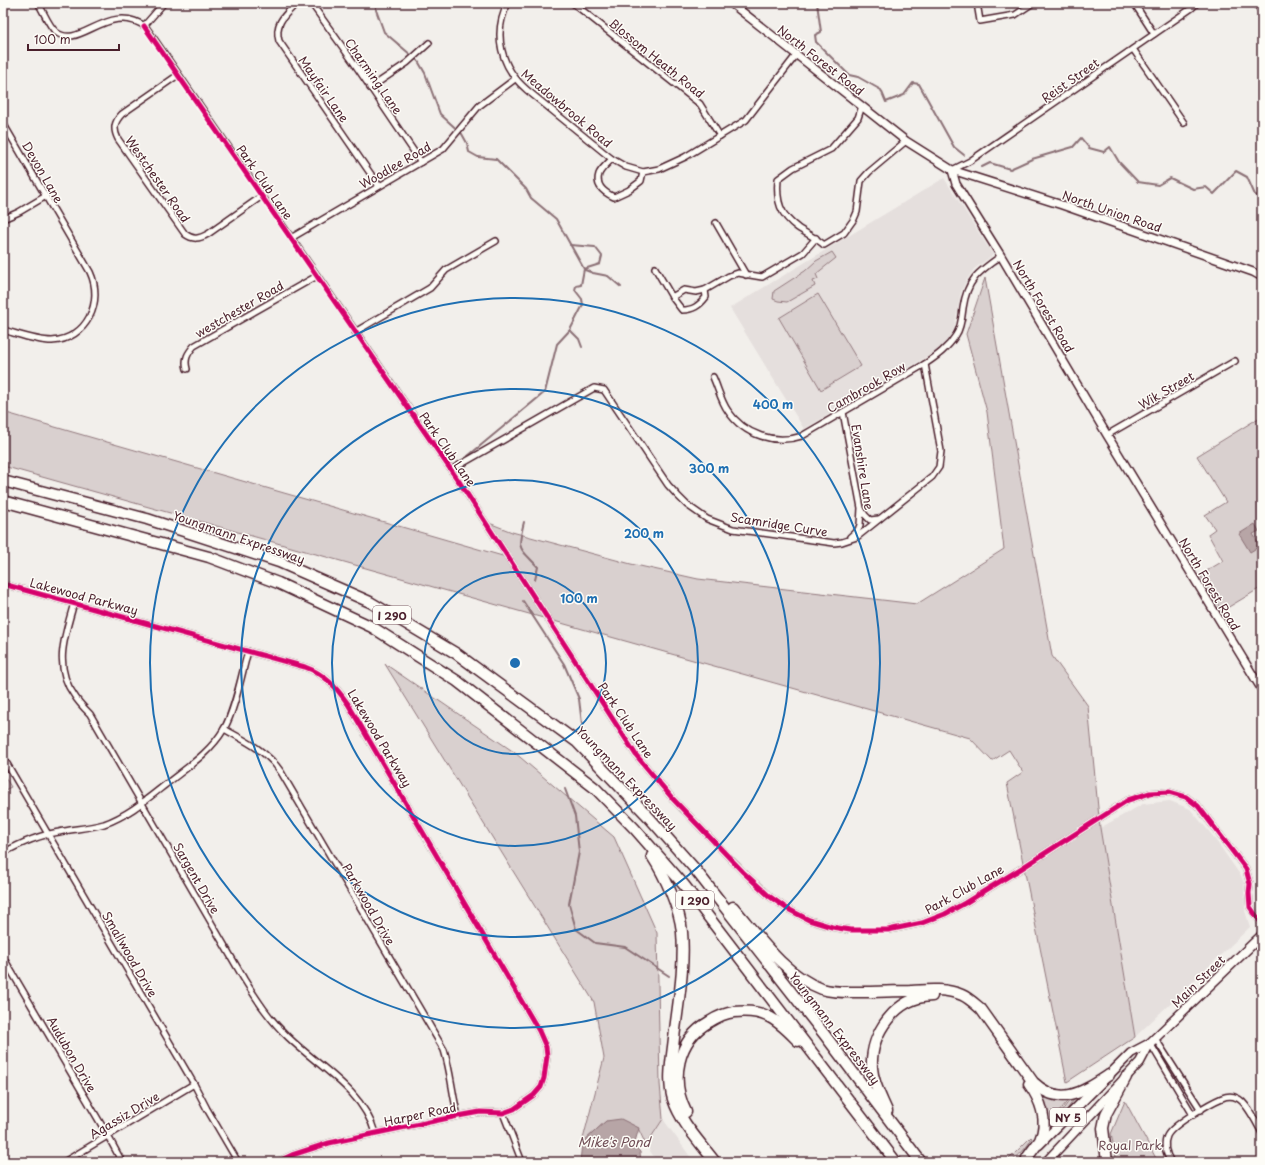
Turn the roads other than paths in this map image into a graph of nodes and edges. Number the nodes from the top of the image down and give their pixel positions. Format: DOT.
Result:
graph roads {
  1 [pos="38,3"];
  2 [pos="164,3"];
  3 [pos="297,3"];
  4 [pos="311,3"];
  5 [pos="508,3"];
  6 [pos="573,3"];
  7 [pos="731,3"];
  8 [pos="977,3"];
  9 [pos="1033,3"];
  10 [pos="1134,3"];
  11 [pos="1197,3"];
  12 [pos="1256,3"];
  13 [pos="1262,12"];
  14 [pos="118,13"];
  15 [pos="106,16"];
  16 [pos="144,26"];
  17 [pos="1154,34"];
  18 [pos="429,43"];
  19 [pos="1133,49"];
  20 [pos="797,54"];
  21 [pos="178,75"];
  22 [pos="515,79"];
  23 [pos="370,88"];
  24 [pos="862,106"];
  25 [pos="3,123"];
  26 [pos="1184,123"];
  27 [pos="720,136"];
  28 [pos="906,140"];
  29 [pos="612,159"];
  30 [pos="421,162"];
  31 [pos="952,170"];
  32 [pos="643,172"];
  33 [pos="379,186"];
  34 [pos="46,196"];
  35 [pos="262,196"];
  36 [pos="3,219"];
  37 [pos="716,223"];
  38 [pos="291,238"];
  39 [pos="816,238"];
  40 [pos="496,241"];
  41 [pos="1001,256"];
  42 [pos="655,268"];
  43 [pos="746,275"];
  44 [pos="317,276"];
  45 [pos="1262,277"];
  46 [pos="705,290"];
  47 [pos="672,297"];
  48 [pos="3,330"];
  49 [pos="355,332"];
  50 [pos="1235,361"];
  51 [pos="925,364"];
  52 [pos="187,369"];
  53 [pos="713,377"];
  54 [pos="843,412"];
  55 [pos="1107,435"];
  56 [pos="450,470"];
  57 [pos="3,481"];
  58 [pos="3,501"];
  59 [pos="861,508"];
  60 [pos="880,519"];
  61 [pos="842,542"];
  62 [pos="3,584"];
  63 [pos="74,603"];
  64 [pos="248,651"];
  65 [pos="1262,690"];
  66 [pos="224,729"];
  67 [pos="3,757"];
  68 [pos="142,803"];
  69 [pos="635,829"];
  70 [pos="48,834"];
  71 [pos="3,853"];
  72 [pos="694,868"];
  73 [pos="1262,924"];
  74 [pos="1262,935"];
  75 [pos="3,957"];
  76 [pos="1153,1041"];
  77 [pos="815,1057"];
  78 [pos="546,1066"];
  79 [pos="1109,1075"];
  80 [pos="1126,1077"];
  81 [pos="194,1084"];
  82 [pos="1201,1110"];
  83 [pos="503,1113"];
  84 [pos="1193,1115"];
  85 [pos="458,1116"];
  86 [pos="896,1129"];
  87 [pos="375,1133"];
  88 [pos="1262,1133"];
  89 [pos="108,1136"];
  90 [pos="1024,1160"];
  91 [pos="64,1162"];
  92 [pos="122,1162"];
  93 [pos="238,1162"];
  94 [pos="277,1162"];
  95 [pos="522,1162"];
  96 [pos="715,1162"];
  97 [pos="722,1162"];
  98 [pos="896,1162"];
  99 [pos="921,1162"];
  100 [pos="1046,1162"];
  101 [pos="1107,1162"];
  102 [pos="1171,1162"];
  1 -- 15 [label="street"];
  2 -- 16 [label="street"];
  3 -- 33 [label="street, Mayfair Lane"];
  4 -- 23 [label="street, Charming Lane"];
  5 -- 22 [label="street, Meadowbrook Road"];
  6 -- 27 [label="street, Blossom Heath Road"];
  7 -- 20 [label="main road, North Forest Road"];
  8 -- 9 [label="street"];
  10 -- 17 [label="street"];
  11 -- 17 [label="street, Reist Street"];
  12 -- 13 [label="street"];
  14 -- 16 [label="street"];
  16 -- 21 [label="street, Park Club Lane"];
  17 -- 19 [label="street, Reist Street"];
  18 -- 23 [label="street"];
  19 -- 26 [label="street"];
  19 -- 31 [label="street, Reist Street"];
  20 -- 24 [label="main road, North Forest Road"];
  20 -- 27 [label="street"];
  21 -- 35 [label="street, Park Club Lane"];
  21 -- 35 [label="street, Westchester Road"];
  22 -- 29 [label="street, Meadowbrook Road"];
  22 -- 30 [label="street, Woodlee Road"];
  23 -- 30 [label="street, Charming Lane"];
  24 -- 28 [label="main road, North Forest Road"];
  24 -- 39 [label="street"];
  25 -- 34 [label="street, Devon Lane"];
  27 -- 32 [label="street"];
  28 -- 31 [label="main road, North Forest Road"];
  28 -- 39 [label="street"];
  29 -- 32 [label="street, Meadowbrook Road"];
  29 -- 32 [label="street"];
  30 -- 33 [label="street, Woodlee Road"];
  31 -- 41 [label="main road, North Forest Road"];
  31 -- 45 [label="main road, North Union Road"];
  33 -- 38 [label="street, Woodlee Road"];
  34 -- 36 [label="street"];
  34 -- 48 [label="street, Devon Lane"];
  35 -- 38 [label="street, Park Club Lane"];
  37 -- 43 [label="street"];
  38 -- 44 [label="street, Park Club Lane"];
  39 -- 43 [label="street"];
  40 -- 49 [label="street"];
  41 -- 51 [label="street, Cambrook Row"];
  41 -- 55 [label="main road, North Forest Road"];
  42 -- 47 [label="street"];
  43 -- 46 [label="street"];
  44 -- 49 [label="street, Park Club Lane"];
  44 -- 52 [label="street, westchester Road"];
  46 -- 47 [label="street"];
  46 -- 47 [label="street"];
  49 -- 56 [label="street, Park Club Lane"];
  50 -- 55 [label="street, Wik Street"];
  51 -- 54 [label="street, Cambrook Row"];
  51 -- 60 [label="street, Scamridge Curve"];
  53 -- 54 [label="street, Cambrook Row"];
  54 -- 59 [label="street, Evanshire Lane"];
  55 -- 65 [label="main road, North Forest Road"];
  56 -- 61 [label="street, Scamridge Curve"];
  56 -- 73 [label="street, Park Club Lane"];
  57 -- 72 [label="highway, Youngmann Expressway / I 290"];
  58 -- 69 [label="highway, I 290"];
  59 -- 60 [label="street"];
  59 -- 61 [label="street, Evanshire Lane"];
  60 -- 61 [label="street, Scamridge Curve"];
  62 -- 63 [label="street, Lakewood Parkway"];
  63 -- 64 [label="street, Lakewood Parkway"];
  63 -- 68 [label="street, Sargent Drive"];
  64 -- 66 [label="street"];
  64 -- 78 [label="street, Lakewood Parkway"];
  66 -- 68 [label="street"];
  66 -- 85 [label="street, Parkwood Drive"];
  67 -- 70 [label="street, Smallwood Drive"];
  68 -- 70 [label="street"];
  68 -- 87 [label="street, Sargent Drive"];
  69 -- 77 [label="highway, I 290"];
  69 -- 96 [label="highway"];
  70 -- 71 [label="street"];
  70 -- 81 [label="street, Smallwood Drive"];
  72 -- 79 [label="highway"];
  72 -- 86 [label="highway, Youngmann Expressway / I 290"];
  74 -- 76 [label="main road, Main Street / NY 5"];
  75 -- 89 [label="street, Audubon Drive"];
  76 -- 79 [label="main road, Main Street / NY 5"];
  76 -- 80 [label="main road, Main Street / NY 5"];
  76 -- 82 [label="street"];
  76 -- 84 [label="street"];
  77 -- 97 [label="highway"];
  77 -- 98 [label="highway, I 290"];
  78 -- 83 [label="street, Harper Road"];
  79 -- 90 [label="main road, Main Street / NY 5"];
  80 -- 100 [label="main road, Main Street / NY 5"];
  80 -- 101 [label="highway"];
  81 -- 89 [label="street, Agassiz Drive"];
  81 -- 93 [label="street, Smallwood Drive"];
  82 -- 84 [label="street"];
  82 -- 88 [label="street"];
  83 -- 85 [label="street, Harper Road"];
  83 -- 95 [label="street"];
  84 -- 102 [label="street"];
  85 -- 87 [label="street, Harper Road"];
  86 -- 90 [label="highway"];
  86 -- 99 [label="highway, Youngmann Expressway / I 290"];
  87 -- 94 [label="street, Harper Road"];
  89 -- 91 [label="street, Agassiz Drive"];
  89 -- 92 [label="street, Audubon Drive"];
}
